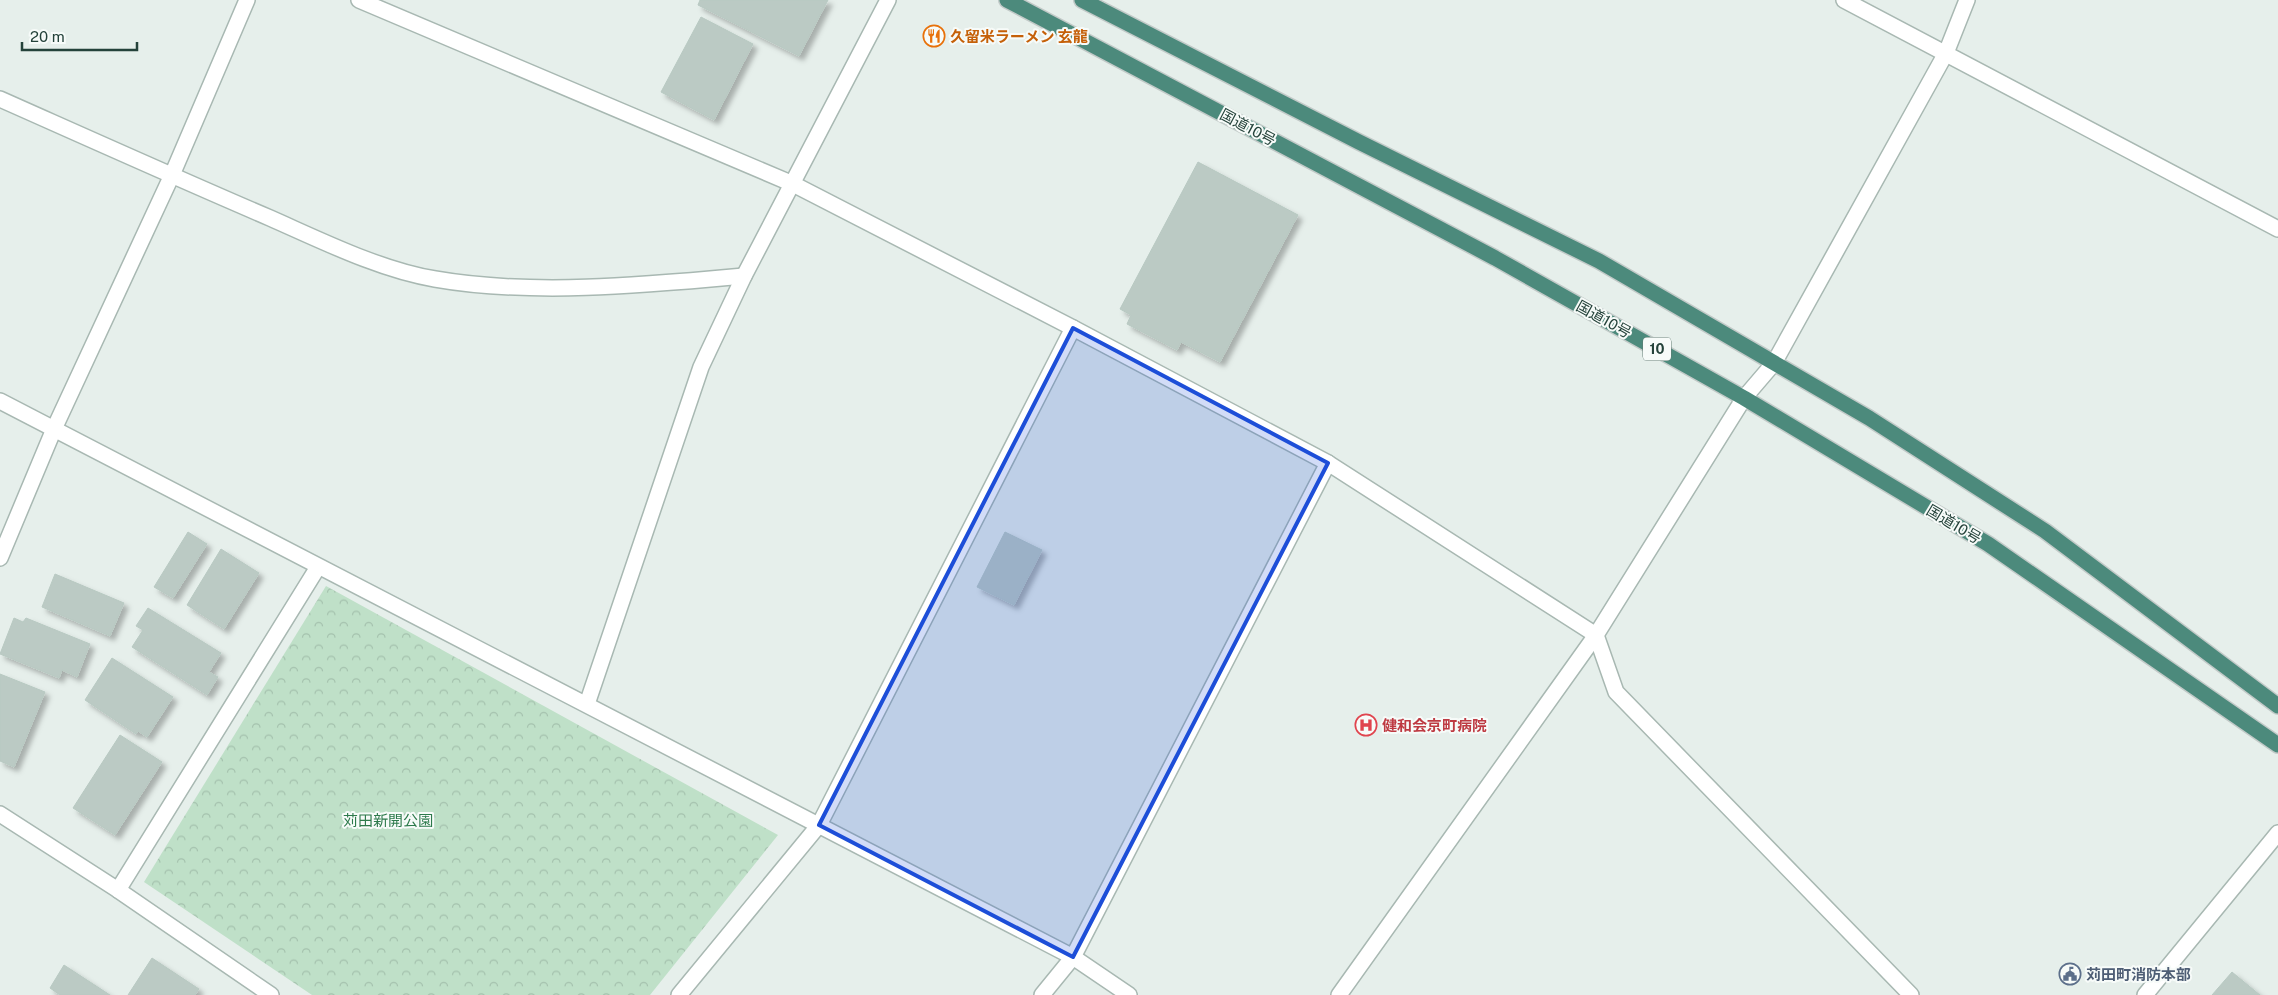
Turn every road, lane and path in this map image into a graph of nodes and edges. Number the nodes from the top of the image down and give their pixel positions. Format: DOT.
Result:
graph roads {
  1 [pos="247,0"];
  2 [pos="359,0"];
  3 [pos="888,0"];
  4 [pos="1007,0"];
  5 [pos="1082,0"];
  6 [pos="1844,0"];
  7 [pos="1967,0"];
  8 [pos="1946,54"];
  9 [pos="0,99"];
  10 [pos="172,175"];
  11 [pos="793,184"];
  12 [pos="2278,229"];
  13 [pos="744,276"];
  14 [pos="1073,328"];
  15 [pos="1774,363"];
  16 [pos="1744,398"];
  17 [pos="0,401"];
  18 [pos="54,428"];
  19 [pos="1328,463"];
  20 [pos="0,558"];
  21 [pos="318,567"];
  22 [pos="1596,635"];
  23 [pos="587,704"];
  24 [pos="2278,706"];
  25 [pos="2278,745"];
  26 [pos="0,814"];
  27 [pos="819,825"];
  28 [pos="2278,833"];
  29 [pos="118,890"];
  30 [pos="1073,957"];
  31 [pos="271,995"];
  32 [pos="679,995"];
  33 [pos="1042,995"];
  34 [pos="1129,995"];
  35 [pos="1339,995"];
  36 [pos="1911,995"];
  37 [pos="2146,995"];
  1 -- 10 [label="street"];
  2 -- 11 [label="street"];
  3 -- 11 [label="street"];
  4 -- 16 [label="highway, 国道10号 / 10"];
  5 -- 15 [label="highway"];
  6 -- 8 [label="street"];
  7 -- 8 [label="street"];
  8 -- 12 [label="street"];
  8 -- 15 [label="street"];
  9 -- 10 [label="street"];
  10 -- 13 [label="street"];
  10 -- 18 [label="street"];
  11 -- 13 [label="street"];
  11 -- 14 [label="street"];
  13 -- 23 [label="street"];
  14 -- 19 [label="street"];
  14 -- 27 [label="street"];
  15 -- 16 [label="street"];
  15 -- 24 [label="highway"];
  16 -- 22 [label="street"];
  16 -- 25 [label="highway, 国道10号 / 10"];
  17 -- 18 [label="street"];
  18 -- 20 [label="street"];
  18 -- 21 [label="street"];
  19 -- 22 [label="street"];
  19 -- 30 [label="street"];
  21 -- 23 [label="street"];
  21 -- 29 [label="street"];
  22 -- 35 [label="street"];
  22 -- 36 [label="street"];
  23 -- 27 [label="street"];
  26 -- 29 [label="street"];
  27 -- 30 [label="street"];
  27 -- 32 [label="street"];
  28 -- 37 [label="street"];
  29 -- 31 [label="street"];
  30 -- 33 [label="street"];
  30 -- 34 [label="street"];
}
